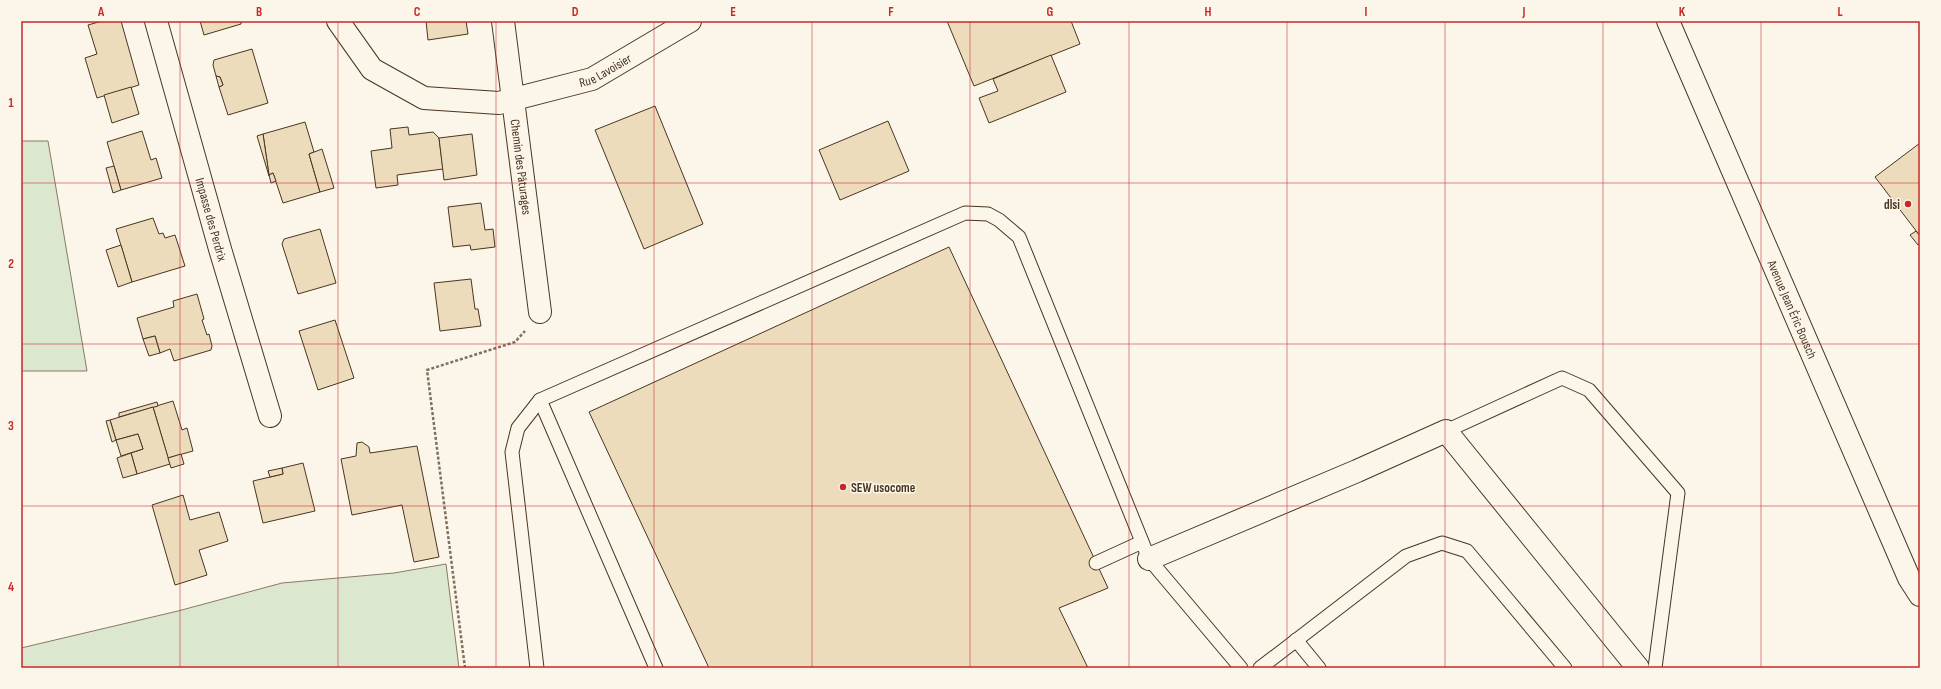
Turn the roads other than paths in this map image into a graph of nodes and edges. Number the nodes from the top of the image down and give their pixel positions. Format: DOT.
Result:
graph roads {
  1 [pos="156,21"];
  2 [pos="338,21"];
  3 [pos="503,21"];
  4 [pos="690,21"];
  5 [pos="1668,21"];
  6 [pos="512,100"];
  7 [pos="540,312"];
  8 [pos="540,400"];
  9 [pos="270,416"];
  10 [pos="1446,431"];
  11 [pos="1146,550"];
  12 [pos="1096,563"];
  13 [pos="1920,596"];
  14 [pos="1296,640"];
  15 [pos="537,668"];
  16 [pos="656,668"];
  17 [pos="1241,668"];
  18 [pos="1260,668"];
  19 [pos="1319,668"];
  20 [pos="1565,668"];
  21 [pos="1638,668"];
  22 [pos="1655,668"];
  1 -- 9 [label="street, Impasse des Perdrix"];
  2 -- 6 [label="street, Rue Lavoisier"];
  3 -- 6 [label="street, Chemin des Pâturages"];
  4 -- 6 [label="street, Rue Lavoisier"];
  5 -- 13 [label="street, Avenue Jean Éric Bousch"];
  6 -- 7 [label="street, Chemin des Pâturages"];
  8 -- 11 [label="lane"];
  8 -- 15 [label="lane"];
  8 -- 16 [label="lane"];
  10 -- 11 [label="street"];
  10 -- 21 [label="street"];
  10 -- 22 [label="lane"];
  11 -- 12 [label="lane"];
  11 -- 17 [label="lane"];
  14 -- 18 [label="lane"];
  14 -- 19 [label="lane"];
  14 -- 20 [label="lane"];
}
